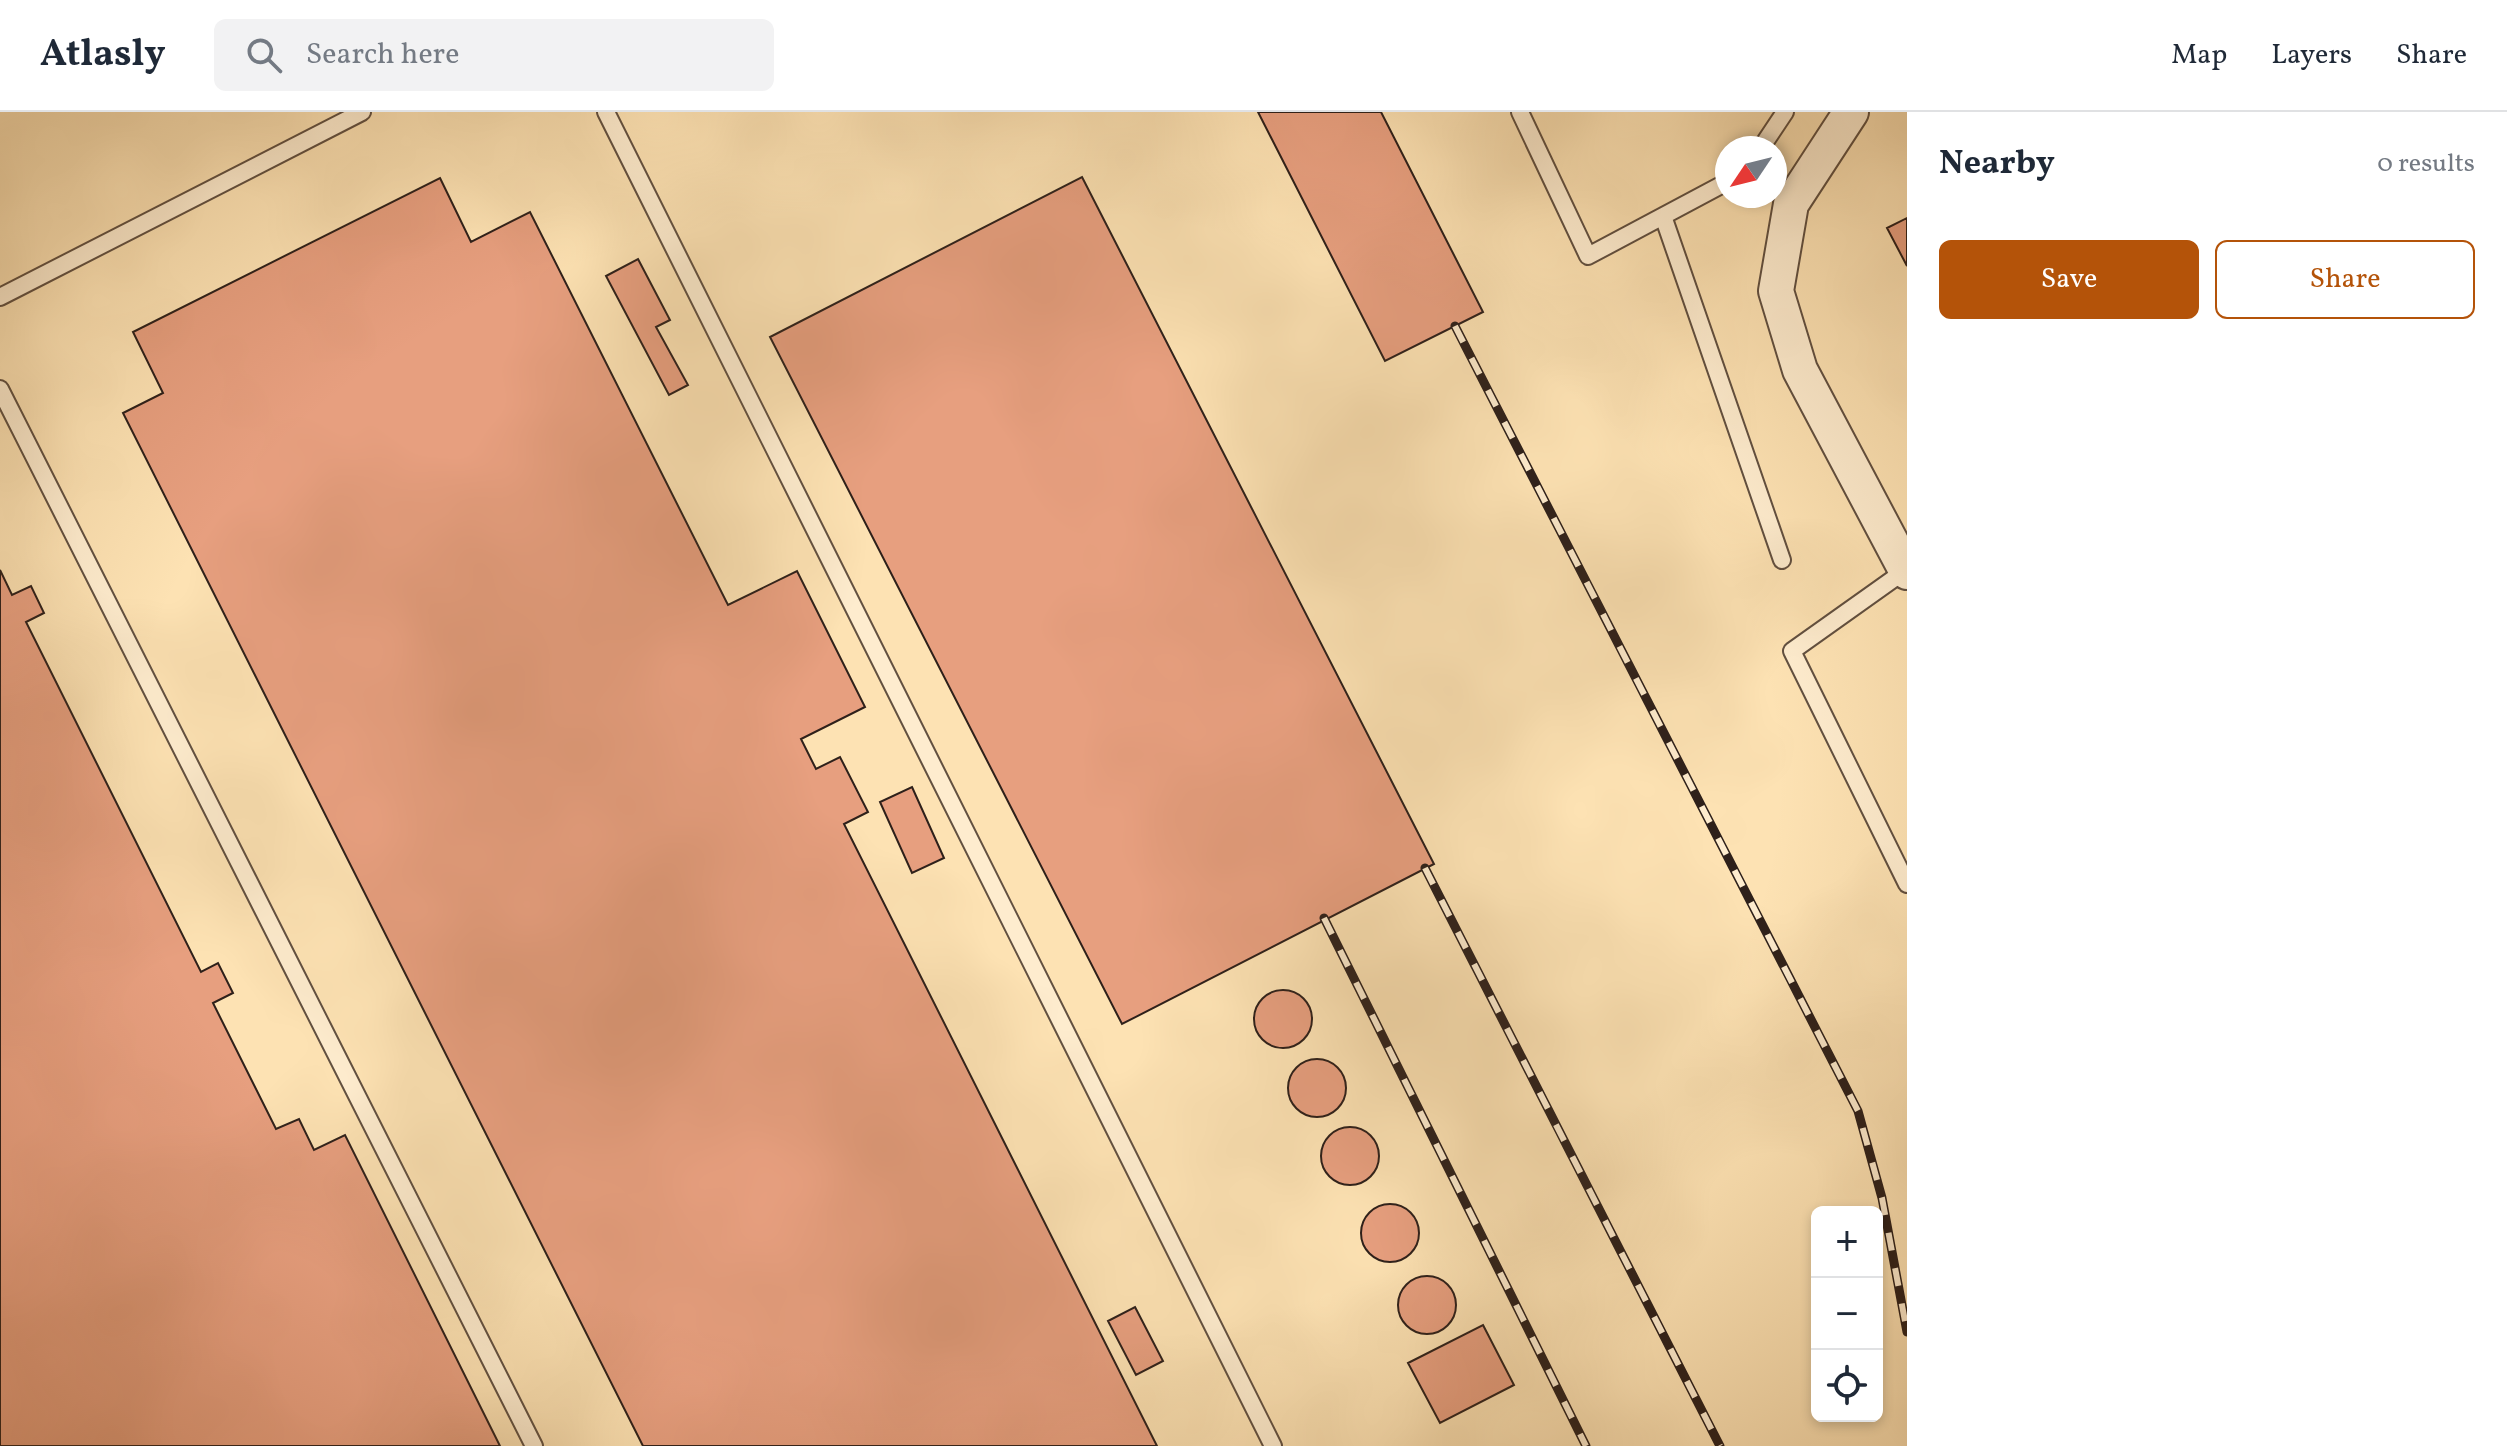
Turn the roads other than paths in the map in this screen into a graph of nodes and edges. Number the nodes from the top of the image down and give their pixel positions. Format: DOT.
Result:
graph roads {
  1 [pos="362,112"];
  2 [pos="606,112"];
  3 [pos="1520,112"];
  4 [pos="1785,112"];
  5 [pos="1851,112"];
  6 [pos="1769,136"];
  7 [pos="1715,188"];
  8 [pos="1663,216"];
  9 [pos="0,297"];
  10 [pos="0,389"];
  11 [pos="1782,560"];
  12 [pos="1907,571"];
  13 [pos="1907,884"];
  14 [pos="534,1446"];
  15 [pos="1273,1446"];
  1 -- 9 [label="lane"];
  2 -- 15 [label="lane"];
  3 -- 8 [label="lane"];
  4 -- 6 [label="lane"];
  5 -- 12 [label="street"];
  7 -- 8 [label="lane"];
  8 -- 11 [label="lane"];
  10 -- 14 [label="lane"];
  12 -- 13 [label="lane"];
}
